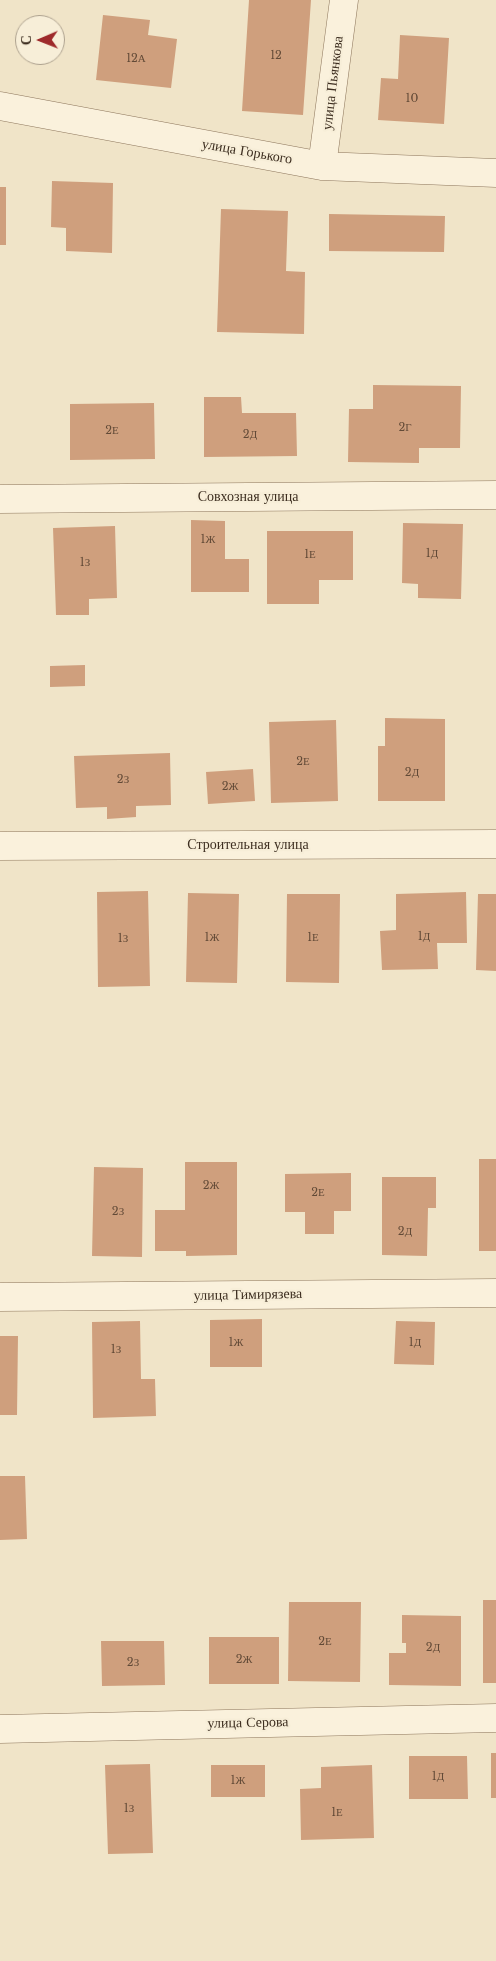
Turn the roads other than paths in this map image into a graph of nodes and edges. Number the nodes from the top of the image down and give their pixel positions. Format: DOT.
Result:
graph roads {
  1 [pos="344,0"];
  2 [pos="0,106"];
  3 [pos="322,166"];
  4 [pos="496,173"];
  5 [pos="496,495"];
  6 [pos="0,499"];
  7 [pos="496,844"];
  8 [pos="0,846"];
  9 [pos="496,1293"];
  10 [pos="0,1297"];
  11 [pos="496,1718"];
  12 [pos="0,1729"];
  1 -- 3 [label="street, улица Пьянкова"];
  2 -- 3 [label="street, улица Горького"];
  3 -- 4 [label="street, улица Горького"];
  5 -- 6 [label="street, Совхозная улица"];
  7 -- 8 [label="street, Строительная улица"];
  9 -- 10 [label="street, улица Тимирязева"];
  11 -- 12 [label="street, улица Серова"];
}
